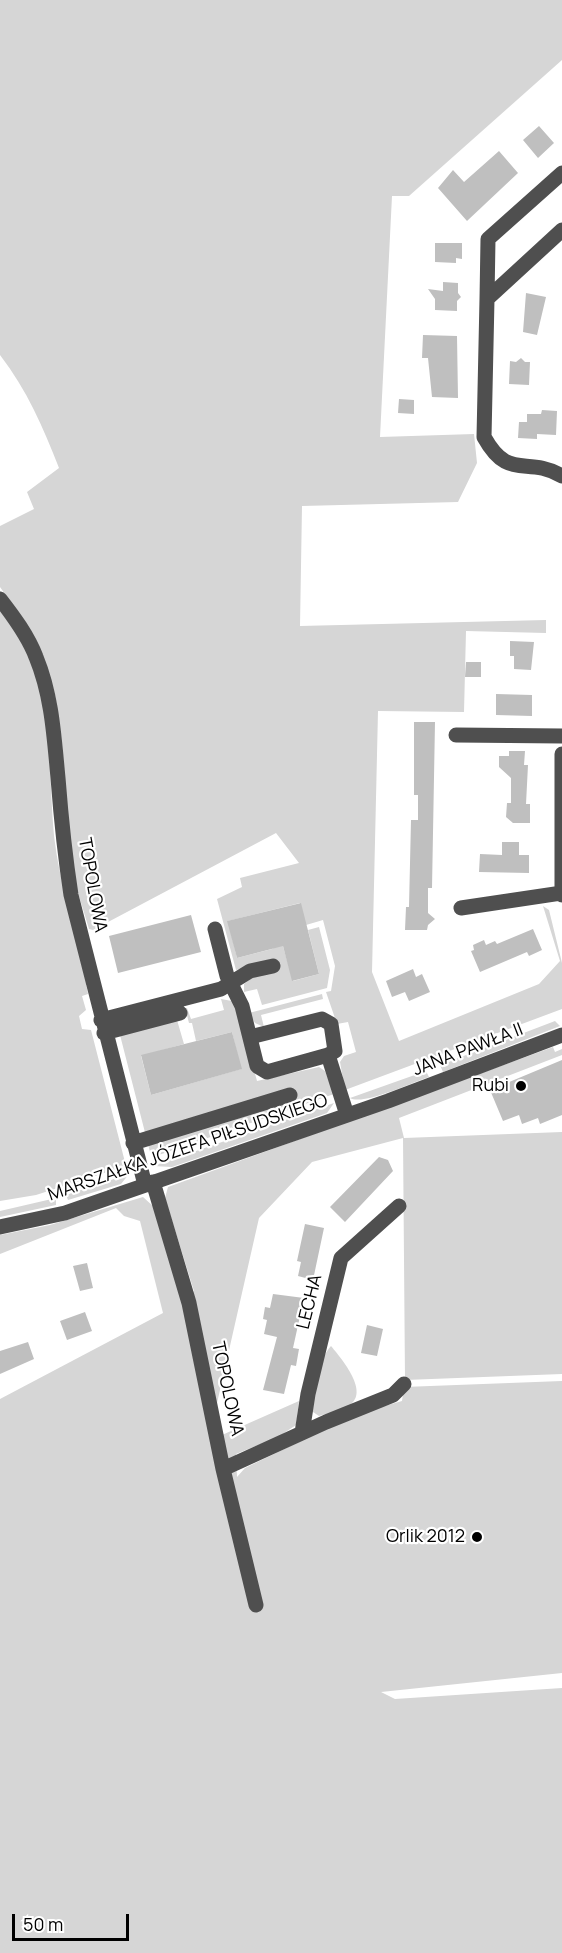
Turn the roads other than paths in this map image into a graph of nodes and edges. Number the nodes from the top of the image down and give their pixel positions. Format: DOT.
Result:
graph roads {
  1 [pos="561,176"];
  2 [pos="562,231"];
  3 [pos="487,299"];
  4 [pos="562,476"];
  5 [pos="0,599"];
  6 [pos="456,735"];
  7 [pos="562,736"];
  8 [pos="562,754"];
  9 [pos="561,820"];
  10 [pos="562,894"];
  11 [pos="461,908"];
  12 [pos="215,929"];
  13 [pos="273,966"];
  14 [pos="230,985"];
  15 [pos="180,1012"];
  16 [pos="103,1026"];
  17 [pos="562,1035"];
  18 [pos="250,1037"];
  19 [pos="328,1055"];
  20 [pos="290,1095"];
  21 [pos="388,1101"];
  22 [pos="347,1115"];
  23 [pos="133,1143"];
  24 [pos="149,1183"];
  25 [pos="399,1206"];
  26 [pos="0,1227"];
  27 [pos="404,1384"];
  28 [pos="302,1433"];
  29 [pos="223,1469"];
  30 [pos="256,1605"];
  1 -- 3 [label="street"];
  2 -- 3 [label="street"];
  3 -- 4 [label="street"];
  5 -- 16 [label="street, TOPOLOWA"];
  6 -- 7 [label="street"];
  8 -- 9 [label="street"];
  9 -- 10 [label="street"];
  10 -- 11 [label="street"];
  12 -- 14 [label="street"];
  13 -- 14 [label="street"];
  14 -- 16 [label="street"];
  14 -- 18 [label="street"];
  15 -- 16 [label="street"];
  16 -- 23 [label="street, TOPOLOWA"];
  17 -- 21 [label="street, JANA PAWŁA II"];
  18 -- 19 [label="street"];
  18 -- 19 [label="street"];
  19 -- 22 [label="street"];
  20 -- 23 [label="street"];
  21 -- 22 [label="street, MARSZAŁKA JÓZEFA PIŁSUDSKIEGO"];
  22 -- 24 [label="street, MARSZAŁKA JÓZEFA PIŁSUDSKIEGO"];
  23 -- 24 [label="street, TOPOLOWA"];
  24 -- 26 [label="street, MARSZAŁKA JÓZEFA PIŁSUDSKIEGO"];
  24 -- 29 [label="street, TOPOLOWA"];
  25 -- 28 [label="street, LECHA"];
  27 -- 28 [label="street"];
  28 -- 29 [label="street"];
  29 -- 30 [label="street, TOPOLOWA"];
}
